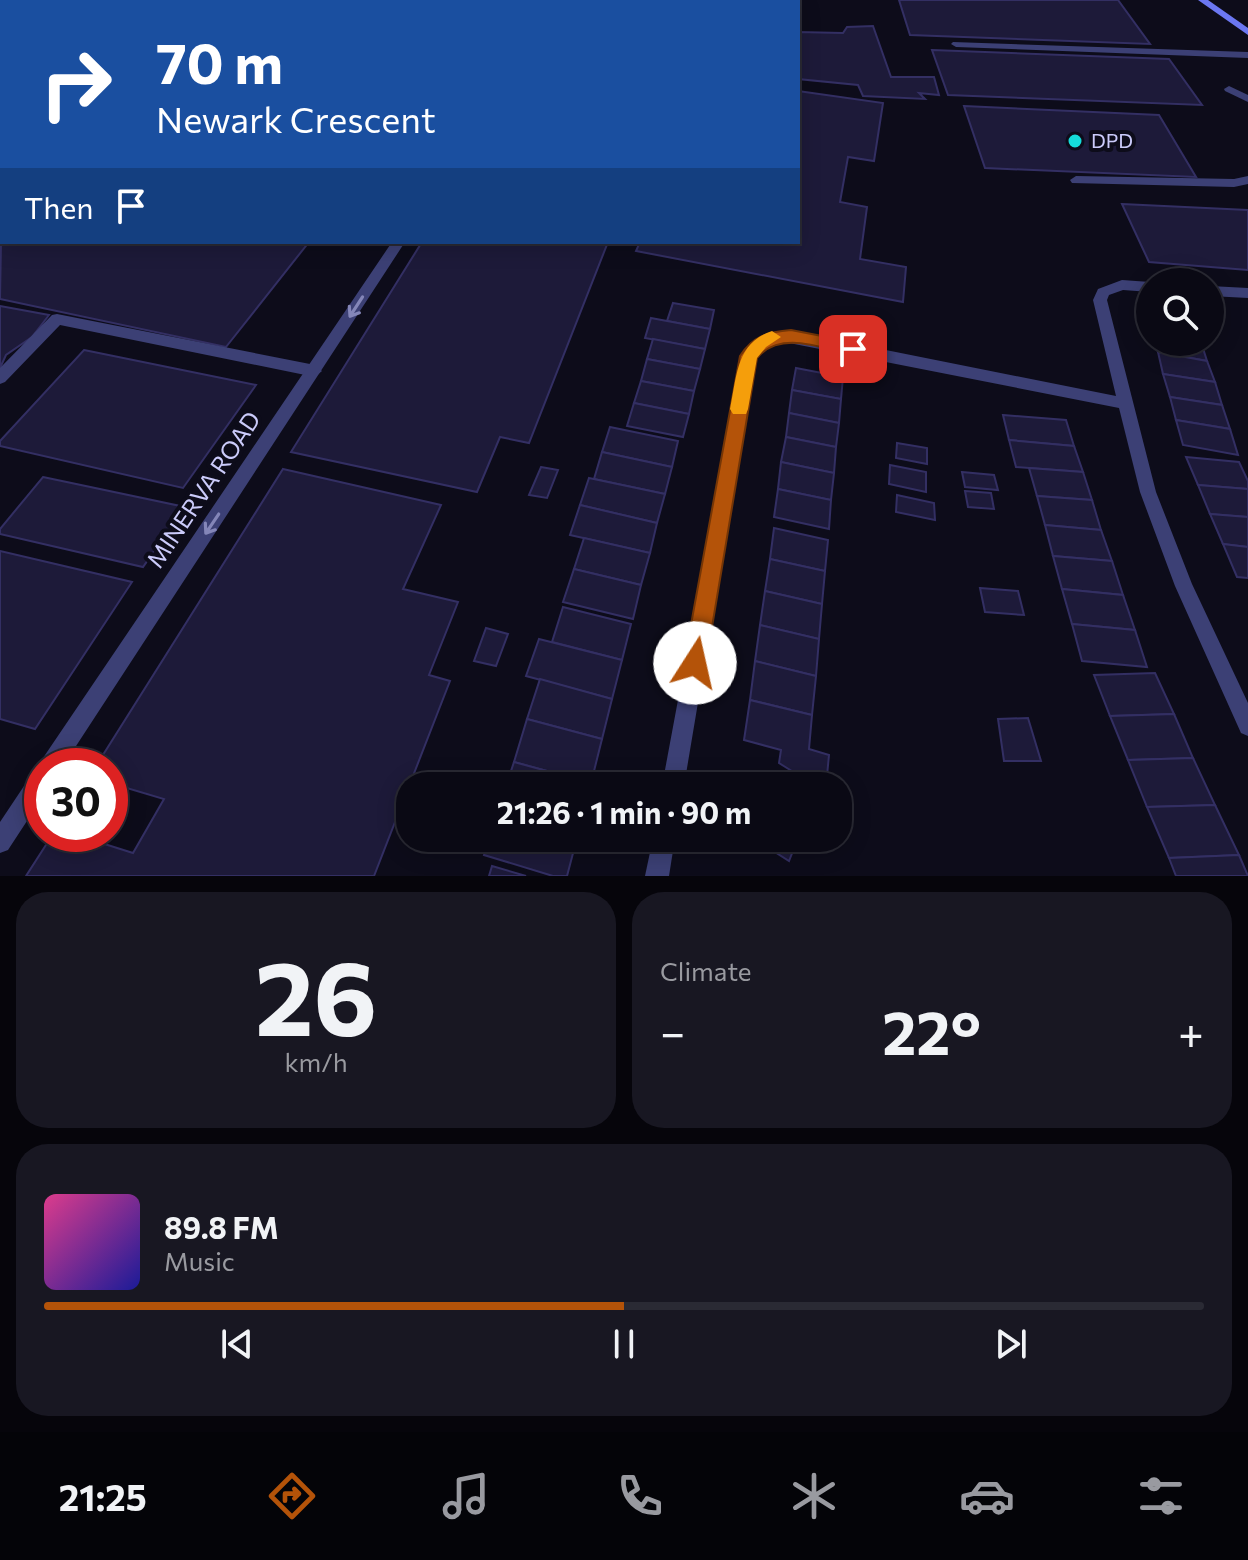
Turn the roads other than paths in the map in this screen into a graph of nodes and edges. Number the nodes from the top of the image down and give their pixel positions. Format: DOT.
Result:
graph roads {
  1 [pos="1202,0"];
  2 [pos="1248,32"];
  3 [pos="956,44"];
  4 [pos="1248,55"];
  5 [pos="1229,89"];
  6 [pos="1248,99"];
  7 [pos="1076,180"];
  8 [pos="1248,180"];
  9 [pos="398,244"];
  10 [pos="1136,287"];
  11 [pos="1224,292"];
  12 [pos="1248,293"];
  13 [pos="315,371"];
  14 [pos="0,378"];
  15 [pos="1128,404"];
  16 [pos="1248,726"];
  17 [pos="63,748"];
  18 [pos="675,772"];
  19 [pos="24,806"];
  20 [pos="0,842"];
  21 [pos="661,852"];
  22 [pos="657,876"];
  1 -- 2 [label="main road"];
  3 -- 4 [label="street"];
  5 -- 6 [label="street"];
  7 -- 8 [label="street"];
  9 -- 13 [label="street, MINERVA ROAD, one-way"];
  10 -- 15 [label="street"];
  11 -- 12 [label="street"];
  13 -- 14 [label="street"];
  13 -- 17 [label="street, MINERVA ROAD, one-way"];
  15 -- 16 [label="street"];
  15 -- 18 [label="street"];
  19 -- 20 [label="street"];
  21 -- 22 [label="street"];
}
